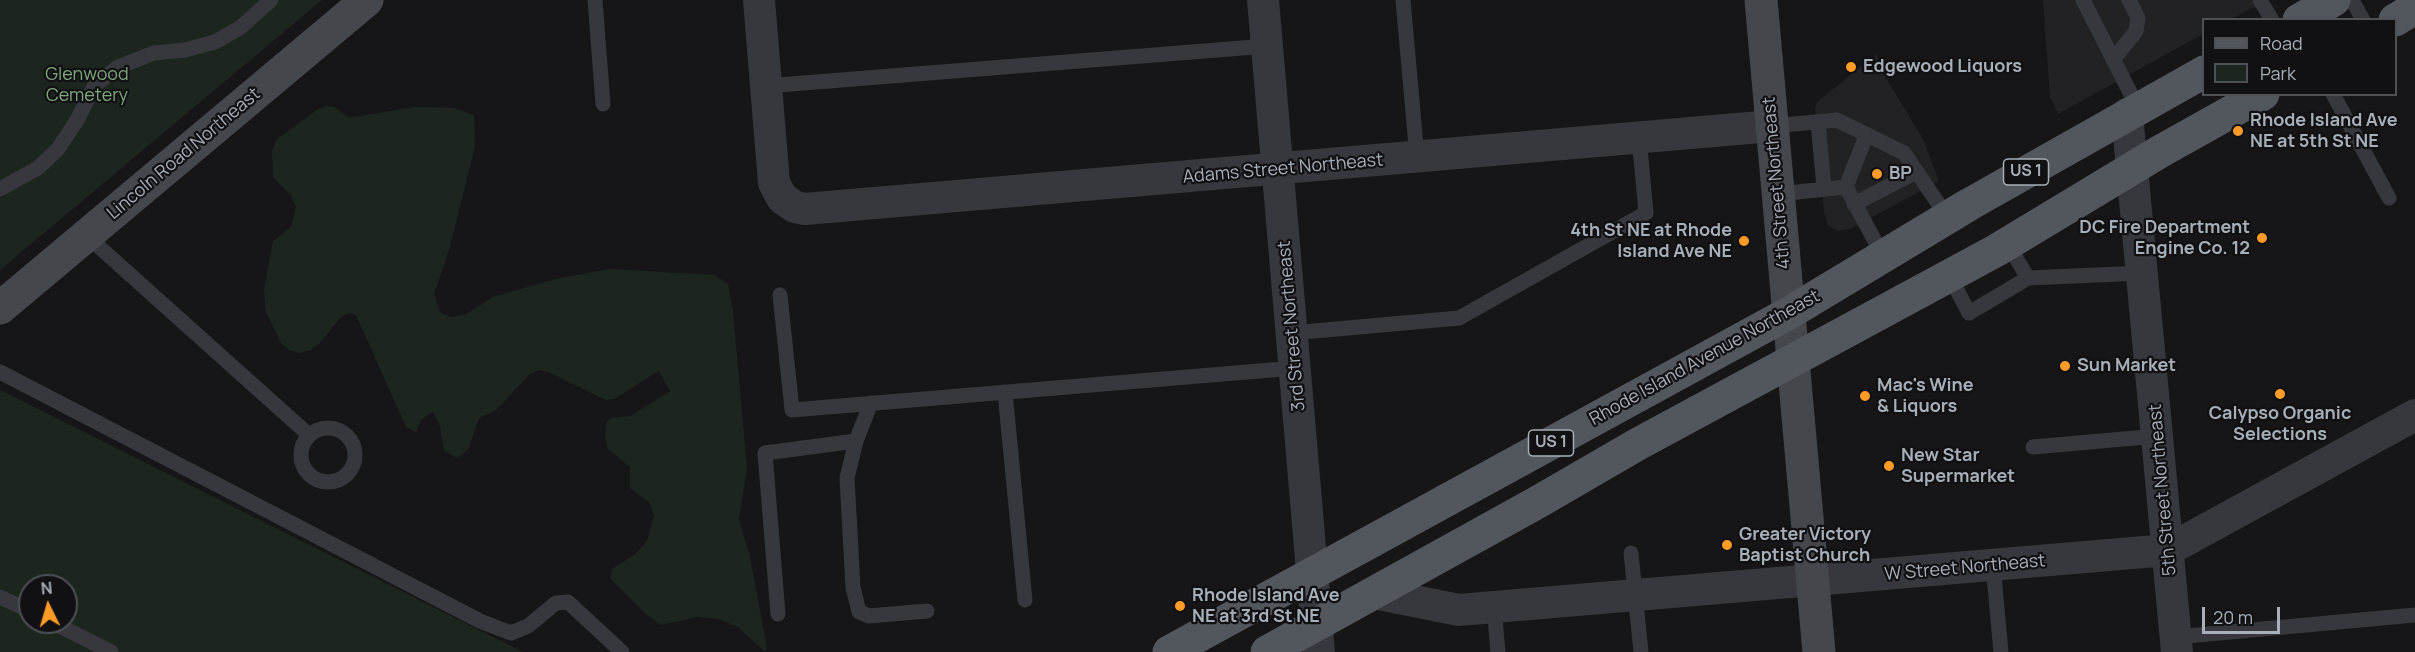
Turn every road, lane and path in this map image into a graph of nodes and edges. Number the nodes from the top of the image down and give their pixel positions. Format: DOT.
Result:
graph roads {
  1 [pos="271,0"];
  2 [pos="367,0"];
  3 [pos="595,0"];
  4 [pos="759,0"];
  5 [pos="1263,0"];
  6 [pos="1403,0"];
  7 [pos="1761,0"];
  8 [pos="2083,0"];
  9 [pos="2129,0"];
  10 [pos="2260,0"];
  11 [pos="2334,0"];
  12 [pos="2352,0"];
  13 [pos="2415,8"];
  14 [pos="2271,18"];
  15 [pos="2302,18"];
  16 [pos="2362,18"];
  17 [pos="2397,19"];
  18 [pos="1267,46"];
  19 [pos="2113,60"];
  20 [pos="2202,73"];
  21 [pos="766,86"];
  22 [pos="2259,96"];
  23 [pos="2334,96"];
  24 [pos="603,104"];
  25 [pos="2133,111"];
  26 [pos="1818,122"];
  27 [pos="1772,126"];
  28 [pos="1866,136"];
  29 [pos="1639,137"];
  30 [pos="1417,157"];
  31 [pos="2132,168"];
  32 [pos="1278,169"];
  33 [pos="1916,172"];
  34 [pos="1846,187"];
  35 [pos="1824,188"];
  36 [pos="0,189"];
  37 [pos="1778,194"];
  38 [pos="2389,198"];
  39 [pos="1854,204"];
  40 [pos="1948,218"];
  41 [pos="87,236"];
  42 [pos="2007,243"];
  43 [pos="1883,256"];
  44 [pos="2142,273"];
  45 [pos="1949,275"];
  46 [pos="2028,278"];
  47 [pos="780,295"];
  48 [pos="0,308"];
  49 [pos="1789,313"];
  50 [pos="1292,333"];
  51 [pos="1793,360"];
  52 [pos="1295,368"];
  53 [pos="0,372"];
  54 [pos="1005,392"];
  55 [pos="871,403"];
  56 [pos="2415,415"];
  57 [pos="309,435"];
  58 [pos="2157,436"];
  59 [pos="856,441"];
  60 [pos="2033,447"];
  61 [pos="2168,550"];
  62 [pos="1631,553"];
  63 [pos="1993,565"];
  64 [pos="1312,574"];
  65 [pos="1813,582"];
  66 [pos="1374,593"];
  67 [pos="1635,596"];
  68 [pos="0,597"];
  69 [pos="1025,600"];
  70 [pos="18,605"];
  71 [pos="1494,607"];
  72 [pos="927,610"];
  73 [pos="778,614"];
  74 [pos="2415,615"];
  75 [pos="76,634"];
  76 [pos="1318,639"];
  77 [pos="2177,644"];
  78 [pos="111,652"];
  79 [pos="622,652"];
  80 [pos="1169,652"];
  81 [pos="1267,652"];
  82 [pos="1498,652"];
  83 [pos="1641,652"];
  84 [pos="1819,652"];
  85 [pos="2001,652"];
  1 -- 36 [label="lane"];
  2 -- 41 [label="street, Lincoln Road Northeast"];
  3 -- 24 [label="lane"];
  4 -- 21 [label="street"];
  5 -- 18 [label="street, 3rd Street Northeast"];
  6 -- 30 [label="lane"];
  7 -- 27 [label="street, 4th Street Northeast"];
  8 -- 19 [label="lane"];
  9 -- 19 [label="lane"];
  10 -- 14 [label="lane"];
  11 -- 15 [label="main road"];
  12 -- 16 [label="lane"];
  13 -- 17 [label="main road"];
  18 -- 21 [label="lane"];
  18 -- 32 [label="street, 3rd Street Northeast"];
  19 -- 25 [label="lane"];
  20 -- 25 [label="main road, Rhode Island Avenue Northeast / US 1"];
  21 -- 32 [label="street, Adams Street Northeast"];
  22 -- 31 [label="main road, US 1"];
  23 -- 38 [label="lane"];
  25 -- 31 [label="street, 5th Street Northeast"];
  25 -- 40 [label="main road, Rhode Island Avenue Northeast / US 1"];
  26 -- 27 [label="lane"];
  26 -- 28 [label="lane"];
  26 -- 35 [label="lane"];
  27 -- 29 [label="street, Adams Street Northeast"];
  27 -- 37 [label="street, 4th Street Northeast"];
  28 -- 33 [label="lane"];
  28 -- 34 [label="lane"];
  29 -- 30 [label="street, Adams Street Northeast"];
  29 -- 50 [label="lane"];
  30 -- 32 [label="street, Adams Street Northeast"];
  31 -- 42 [label="main road, US 1"];
  31 -- 44 [label="street, 5th Street Northeast"];
  32 -- 50 [label="street, 3rd Street Northeast"];
  33 -- 39 [label="lane"];
  33 -- 40 [label="lane"];
  34 -- 35 [label="lane"];
  34 -- 39 [label="lane"];
  35 -- 37 [label="lane"];
  37 -- 49 [label="street, 4th Street Northeast"];
  39 -- 43 [label="lane"];
  40 -- 43 [label="main road, Rhode Island Avenue Northeast / US 1"];
  41 -- 48 [label="street, Lincoln Road Northeast"];
  41 -- 57 [label="lane"];
  42 -- 45 [label="main road, US 1"];
  42 -- 46 [label="lane"];
  43 -- 49 [label="main road, Rhode Island Avenue Northeast / US 1"];
  44 -- 46 [label="lane"];
  44 -- 58 [label="street, 5th Street Northeast"];
  45 -- 46 [label="lane"];
  45 -- 51 [label="main road, US 1"];
  47 -- 55 [label="lane"];
  49 -- 51 [label="street, 4th Street Northeast"];
  49 -- 64 [label="main road, Rhode Island Avenue Northeast / US 1"];
  50 -- 52 [label="street, 3rd Street Northeast"];
  51 -- 65 [label="street, 4th Street Northeast"];
  51 -- 66 [label="main road, US 1"];
  52 -- 54 [label="lane"];
  52 -- 64 [label="street, 3rd Street Northeast"];
  53 -- 79 [label="lane"];
  54 -- 55 [label="lane"];
  54 -- 69 [label="lane"];
  55 -- 59 [label="lane"];
  56 -- 61 [label="street, W Street Northeast"];
  58 -- 60 [label="lane"];
  58 -- 61 [label="street, 5th Street Northeast"];
  59 -- 72 [label="lane"];
  59 -- 73 [label="lane"];
  61 -- 63 [label="street, W Street Northeast"];
  61 -- 77 [label="street, 5th Street Northeast"];
  62 -- 67 [label="lane"];
  63 -- 65 [label="street, W Street Northeast"];
  63 -- 85 [label="lane"];
  64 -- 76 [label="street, 3rd Street Northeast"];
  64 -- 80 [label="main road, Rhode Island Avenue Northeast / US 1"];
  65 -- 67 [label="street, W Street Northeast"];
  65 -- 84 [label="street, 4th Street Northeast"];
  66 -- 71 [label="street, W Street Northeast"];
  66 -- 76 [label="main road, US 1"];
  67 -- 71 [label="street, W Street Northeast"];
  67 -- 83 [label="lane"];
  68 -- 70 [label="lane"];
  71 -- 82 [label="lane"];
  74 -- 77 [label="lane"];
  75 -- 78 [label="lane"];
  76 -- 81 [label="main road, US 1"];
}
